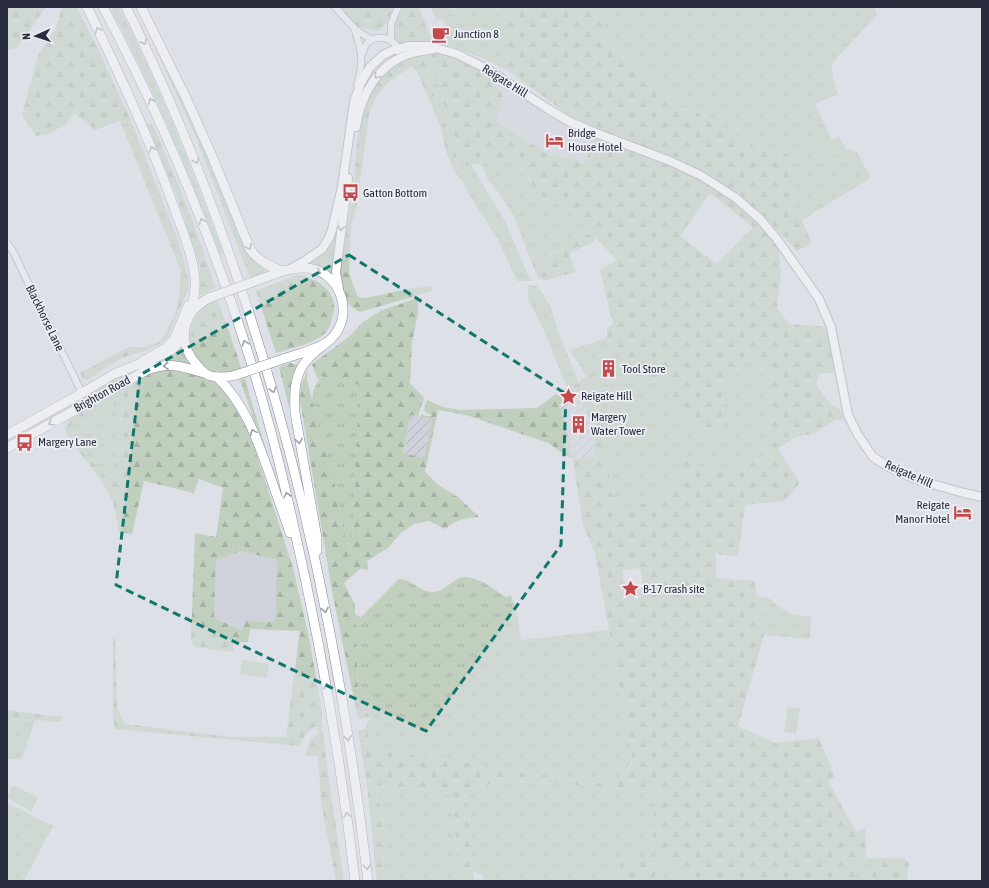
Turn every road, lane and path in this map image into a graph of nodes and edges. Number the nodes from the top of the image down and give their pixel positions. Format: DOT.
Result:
graph roads {
  1 [pos="86,7"];
  2 [pos="104,7"];
  3 [pos="126,7"];
  4 [pos="141,7"];
  5 [pos="335,7"];
  6 [pos="398,7"];
  7 [pos="354,28"];
  8 [pos="390,28"];
  9 [pos="374,38"];
  10 [pos="391,42"];
  11 [pos="436,48"];
  12 [pos="398,49"];
  13 [pos="362,54"];
  14 [pos="396,59"];
  15 [pos="340,193"];
  16 [pos="7,243"];
  17 [pos="286,270"];
  18 [pos="340,291"];
  19 [pos="194,292"];
  20 [pos="190,314"];
  21 [pos="184,333"];
  22 [pos="325,344"];
  23 [pos="140,363"];
  24 [pos="204,373"];
  25 [pos="217,377"];
  26 [pos="82,393"];
  27 [pos="7,435"];
  28 [pos="7,448"];
  29 [pos="982,496"];
  30 [pos="318,572"];
  31 [pos="305,574"];
  32 [pos="355,881"];
  33 [pos="368,881"];
  19 -- 1 [label="highway, one-way"];
  31 -- 2 [label="highway, one-way"];
  3 -- 30 [label="highway, one-way"];
  4 -- 17 [label="highway, one-way"];
  5 -- 7 [label="street"];
  6 -- 8 [label="street"];
  7 -- 9 [label="street"];
  7 -- 13 [label="street"];
  8 -- 9 [label="street"];
  8 -- 10 [label="street"];
  9 -- 10 [label="street"];
  9 -- 13 [label="street"];
  10 -- 12 [label="street"];
  11 -- 12 [label="main road, Reigate Hill"];
  11 -- 14 [label="main road, Reigate Hill"];
  11 -- 29 [label="main road, Reigate Hill"];
  12 -- 14 [label="street"];
  12 -- 15 [label="main road, Reigate Hill"];
  13 -- 15 [label="street"];
  14 -- 18 [label="main road, Reigate Hill, one-way"];
  15 -- 17 [label="main road, Reigate Hill"];
  16 -- 26 [label="street, Blackhorse Lane"];
  17 -- 18 [label="highway, one-way"];
  17 -- 20 [label="highway, bridge"];
  18 -- 22 [label="highway"];
  19 -- 20 [label="highway"];
  19 -- 23 [label="highway"];
  20 -- 21 [label="highway"];
  21 -- 23 [label="highway, Brighton Road"];
  21 -- 24 [label="highway"];
  22 -- 25 [label="highway, bridge"];
  22 -- 30 [label="highway, one-way"];
  23 -- 26 [label="highway, Brighton Road"];
  24 -- 25 [label="highway, Brighton Road"];
  24 -- 28 [label="highway, Brighton Road, one-way"];
  31 -- 25 [label="highway, one-way"];
  26 -- 27 [label="highway, Brighton Road"];
  30 -- 33 [label="highway, one-way"];
  32 -- 31 [label="highway, one-way"];
}
